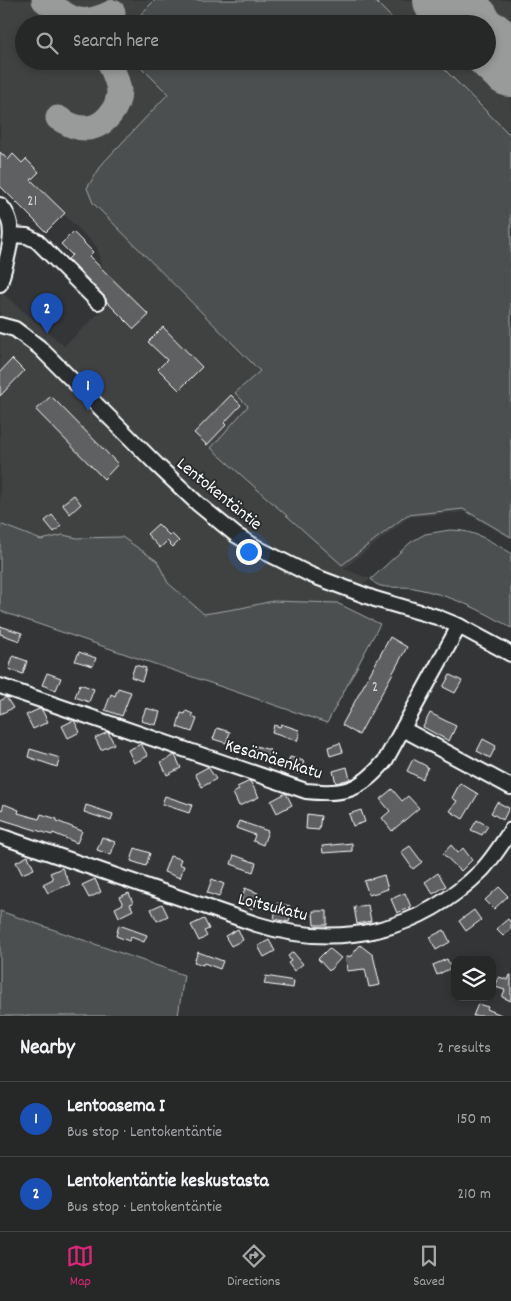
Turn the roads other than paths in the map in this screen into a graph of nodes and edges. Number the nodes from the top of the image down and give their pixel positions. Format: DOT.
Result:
graph roads {
  1 [pos="0,204"];
  2 [pos="12,235"];
  3 [pos="0,284"];
  4 [pos="98,302"];
  5 [pos="0,325"];
  6 [pos="459,626"];
  7 [pos="511,654"];
  8 [pos="0,686"];
  9 [pos="403,729"];
  10 [pos="511,787"];
  11 [pos="511,830"];
  12 [pos="0,836"];
  1 -- 2 [label="street"];
  2 -- 3 [label="street"];
  2 -- 4 [label="street"];
  5 -- 6 [label="street, Lentokentäntie"];
  6 -- 7 [label="street, Lentokentäntie"];
  6 -- 9 [label="street, Kesämäenkatu"];
  8 -- 9 [label="street, Kesämäenkatu"];
  9 -- 10 [label="street"];
  11 -- 12 [label="street, Loitsukatu"];
}
